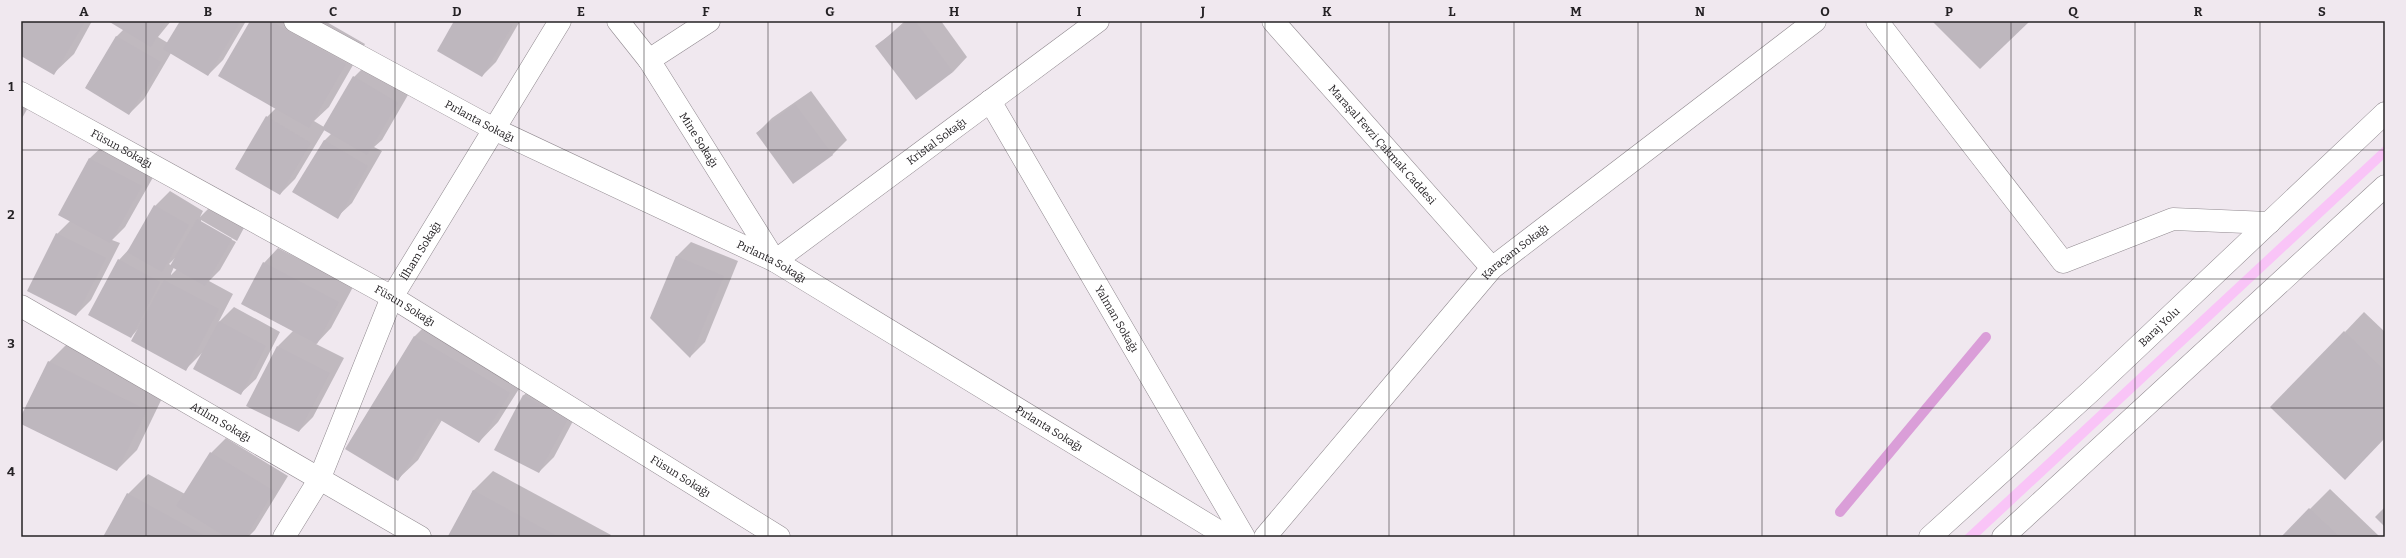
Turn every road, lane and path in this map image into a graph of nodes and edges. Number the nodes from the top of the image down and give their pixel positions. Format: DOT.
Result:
graph roads {
  1 [pos="295,21"];
  2 [pos="560,21"];
  3 [pos="618,21"];
  4 [pos="709,21"];
  5 [pos="1098,21"];
  6 [pos="1273,21"];
  7 [pos="1815,21"];
  8 [pos="1877,21"];
  9 [pos="649,60"];
  10 [pos="21,93"];
  11 [pos="990,101"];
  12 [pos="2385,113"];
  13 [pos="494,129"];
  14 [pos="2385,186"];
  15 [pos="2269,223"];
  16 [pos="776,261"];
  17 [pos="1492,268"];
  18 [pos="392,297"];
  19 [pos="21,306"];
  20 [pos="319,480"];
  21 [pos="284,537"];
  22 [pos="420,537"];
  23 [pos="779,537"];
  24 [pos="1228,537"];
  25 [pos="1244,537"];
  26 [pos="1265,537"];
  27 [pos="1930,537"];
  28 [pos="2003,537"];
  1 -- 13 [label="street, Pırlanta Sokağı"];
  2 -- 13 [label="street, İlham Sokağı"];
  3 -- 9 [label="street, Mine Sokağı"];
  4 -- 9 [label="street"];
  5 -- 11 [label="street, Kristal Sokağı"];
  6 -- 17 [label="street, Maraşal Fevzi Çakmak Caddesi"];
  7 -- 17 [label="street, Karaçam Sokağı"];
  8 -- 15 [label="street"];
  9 -- 16 [label="street, Mine Sokağı"];
  10 -- 18 [label="street, Füsun Sokağı"];
  11 -- 16 [label="street, Kristal Sokağı"];
  11 -- 25 [label="street, Yalman Sokağı"];
  12 -- 15 [label="street, Baraj Yolu"];
  13 -- 16 [label="street, Pırlanta Sokağı"];
  13 -- 18 [label="street, İlham Sokağı"];
  14 -- 28 [label="street"];
  15 -- 27 [label="street, Baraj Yolu"];
  16 -- 24 [label="street, Pırlanta Sokağı"];
  17 -- 26 [label="street, Karaçam Sokağı"];
  18 -- 20 [label="street, İlham Sokağı"];
  18 -- 23 [label="street, Füsun Sokağı"];
  19 -- 20 [label="street, Atılım Sokağı"];
  20 -- 21 [label="street, İlham Sokağı"];
  20 -- 22 [label="street, Atılım Sokağı"];
}
